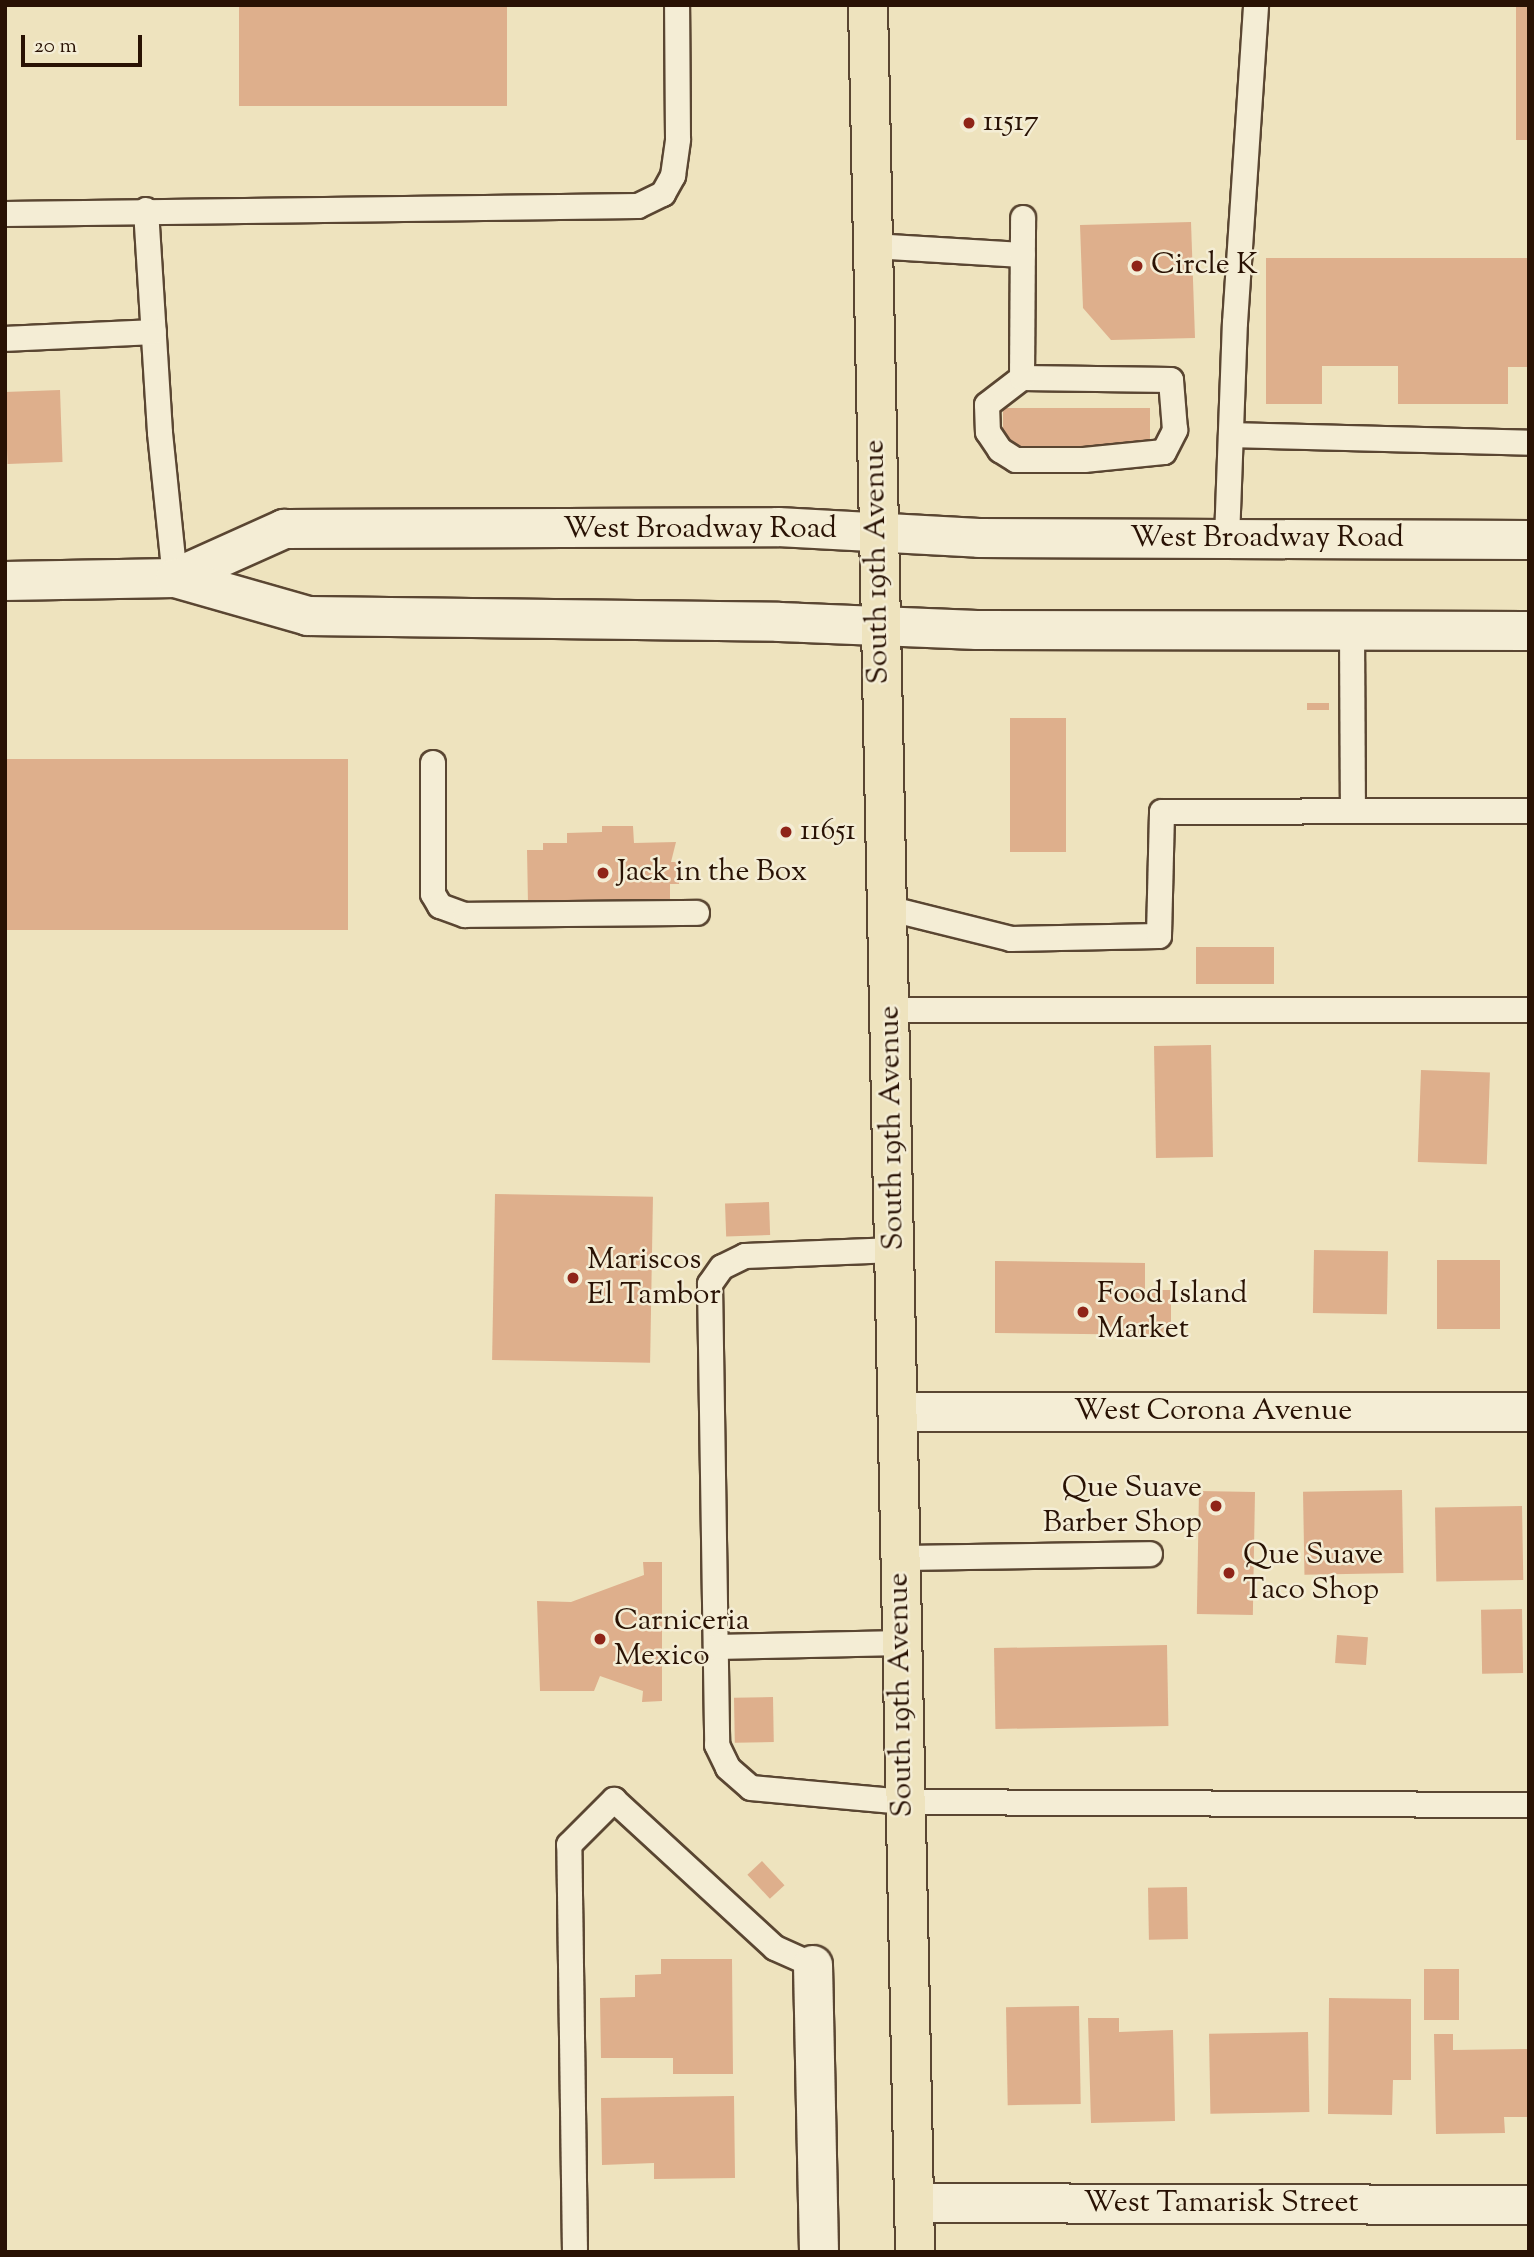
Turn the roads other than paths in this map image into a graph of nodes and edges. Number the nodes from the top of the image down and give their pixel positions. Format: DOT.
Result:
graph roads {
  1 [pos="677,5"];
  2 [pos="868,5"];
  3 [pos="1256,5"];
  4 [pos="146,210"];
  5 [pos="5,214"];
  6 [pos="1023,218"];
  7 [pos="872,246"];
  8 [pos="1023,255"];
  9 [pos="154,331"];
  10 [pos="5,339"];
  11 [pos="1022,378"];
  12 [pos="1231,435"];
  13 [pos="1529,443"];
  14 [pos="876,532"];
  15 [pos="1227,539"];
  16 [pos="1529,540"];
  17 [pos="175,578"];
  18 [pos="5,581"];
  19 [pos="878,628"];
  20 [pos="1352,631"];
  21 [pos="1529,631"];
  22 [pos="433,763"];
  23 [pos="1353,811"];
  24 [pos="1529,811"];
  25 [pos="887,908"];
  26 [pos="697,913"];
  27 [pos="890,1010"];
  28 [pos="1529,1010"];
  29 [pos="895,1250"];
  30 [pos="898,1412"];
  31 [pos="1529,1412"];
  32 [pos="1150,1555"];
  33 [pos="900,1558"];
  34 [pos="902,1643"];
  35 [pos="716,1647"];
  36 [pos="904,1802"];
  37 [pos="1529,1805"];
  38 [pos="813,1965"];
  39 [pos="914,2203"];
  40 [pos="1529,2205"];
  41 [pos="575,2252"];
  42 [pos="819,2252"];
  43 [pos="915,2252"];
  1 -- 4 [label="lane"];
  2 -- 7 [label="main road, South 19th Avenue"];
  3 -- 12 [label="lane"];
  4 -- 5 [label="lane"];
  4 -- 9 [label="lane"];
  6 -- 8 [label="lane"];
  7 -- 8 [label="lane"];
  7 -- 14 [label="main road, South 19th Avenue"];
  8 -- 11 [label="lane"];
  9 -- 10 [label="lane"];
  9 -- 17 [label="lane"];
  11 -- 11 [label="lane"];
  12 -- 13 [label="lane"];
  12 -- 15 [label="lane"];
  14 -- 15 [label="main road, West Broadway Road"];
  14 -- 17 [label="main road, West Broadway Road"];
  14 -- 19 [label="main road, South 19th Avenue"];
  15 -- 16 [label="main road, West Broadway Road"];
  17 -- 18 [label="main road, West Broadway Road"];
  17 -- 19 [label="main road, West Broadway Road"];
  19 -- 20 [label="main road, West Broadway Road"];
  19 -- 25 [label="main road, South 19th Avenue"];
  20 -- 21 [label="main road, West Broadway Road"];
  20 -- 23 [label="lane"];
  22 -- 26 [label="lane"];
  23 -- 24 [label="lane"];
  23 -- 25 [label="lane"];
  25 -- 27 [label="main road, South 19th Avenue"];
  27 -- 28 [label="lane"];
  27 -- 29 [label="main road, South 19th Avenue"];
  29 -- 30 [label="main road, South 19th Avenue"];
  29 -- 35 [label="lane"];
  30 -- 31 [label="main road, West Corona Avenue"];
  30 -- 33 [label="main road, South 19th Avenue"];
  32 -- 33 [label="lane"];
  33 -- 34 [label="main road, South 19th Avenue"];
  34 -- 35 [label="lane"];
  34 -- 36 [label="main road, South 19th Avenue"];
  35 -- 36 [label="lane"];
  36 -- 37 [label="lane"];
  36 -- 39 [label="main road, South 19th Avenue"];
  38 -- 41 [label="lane"];
  38 -- 42 [label="main road"];
  39 -- 40 [label="main road, West Tamarisk Street"];
  39 -- 43 [label="main road, South 19th Avenue"];
}
